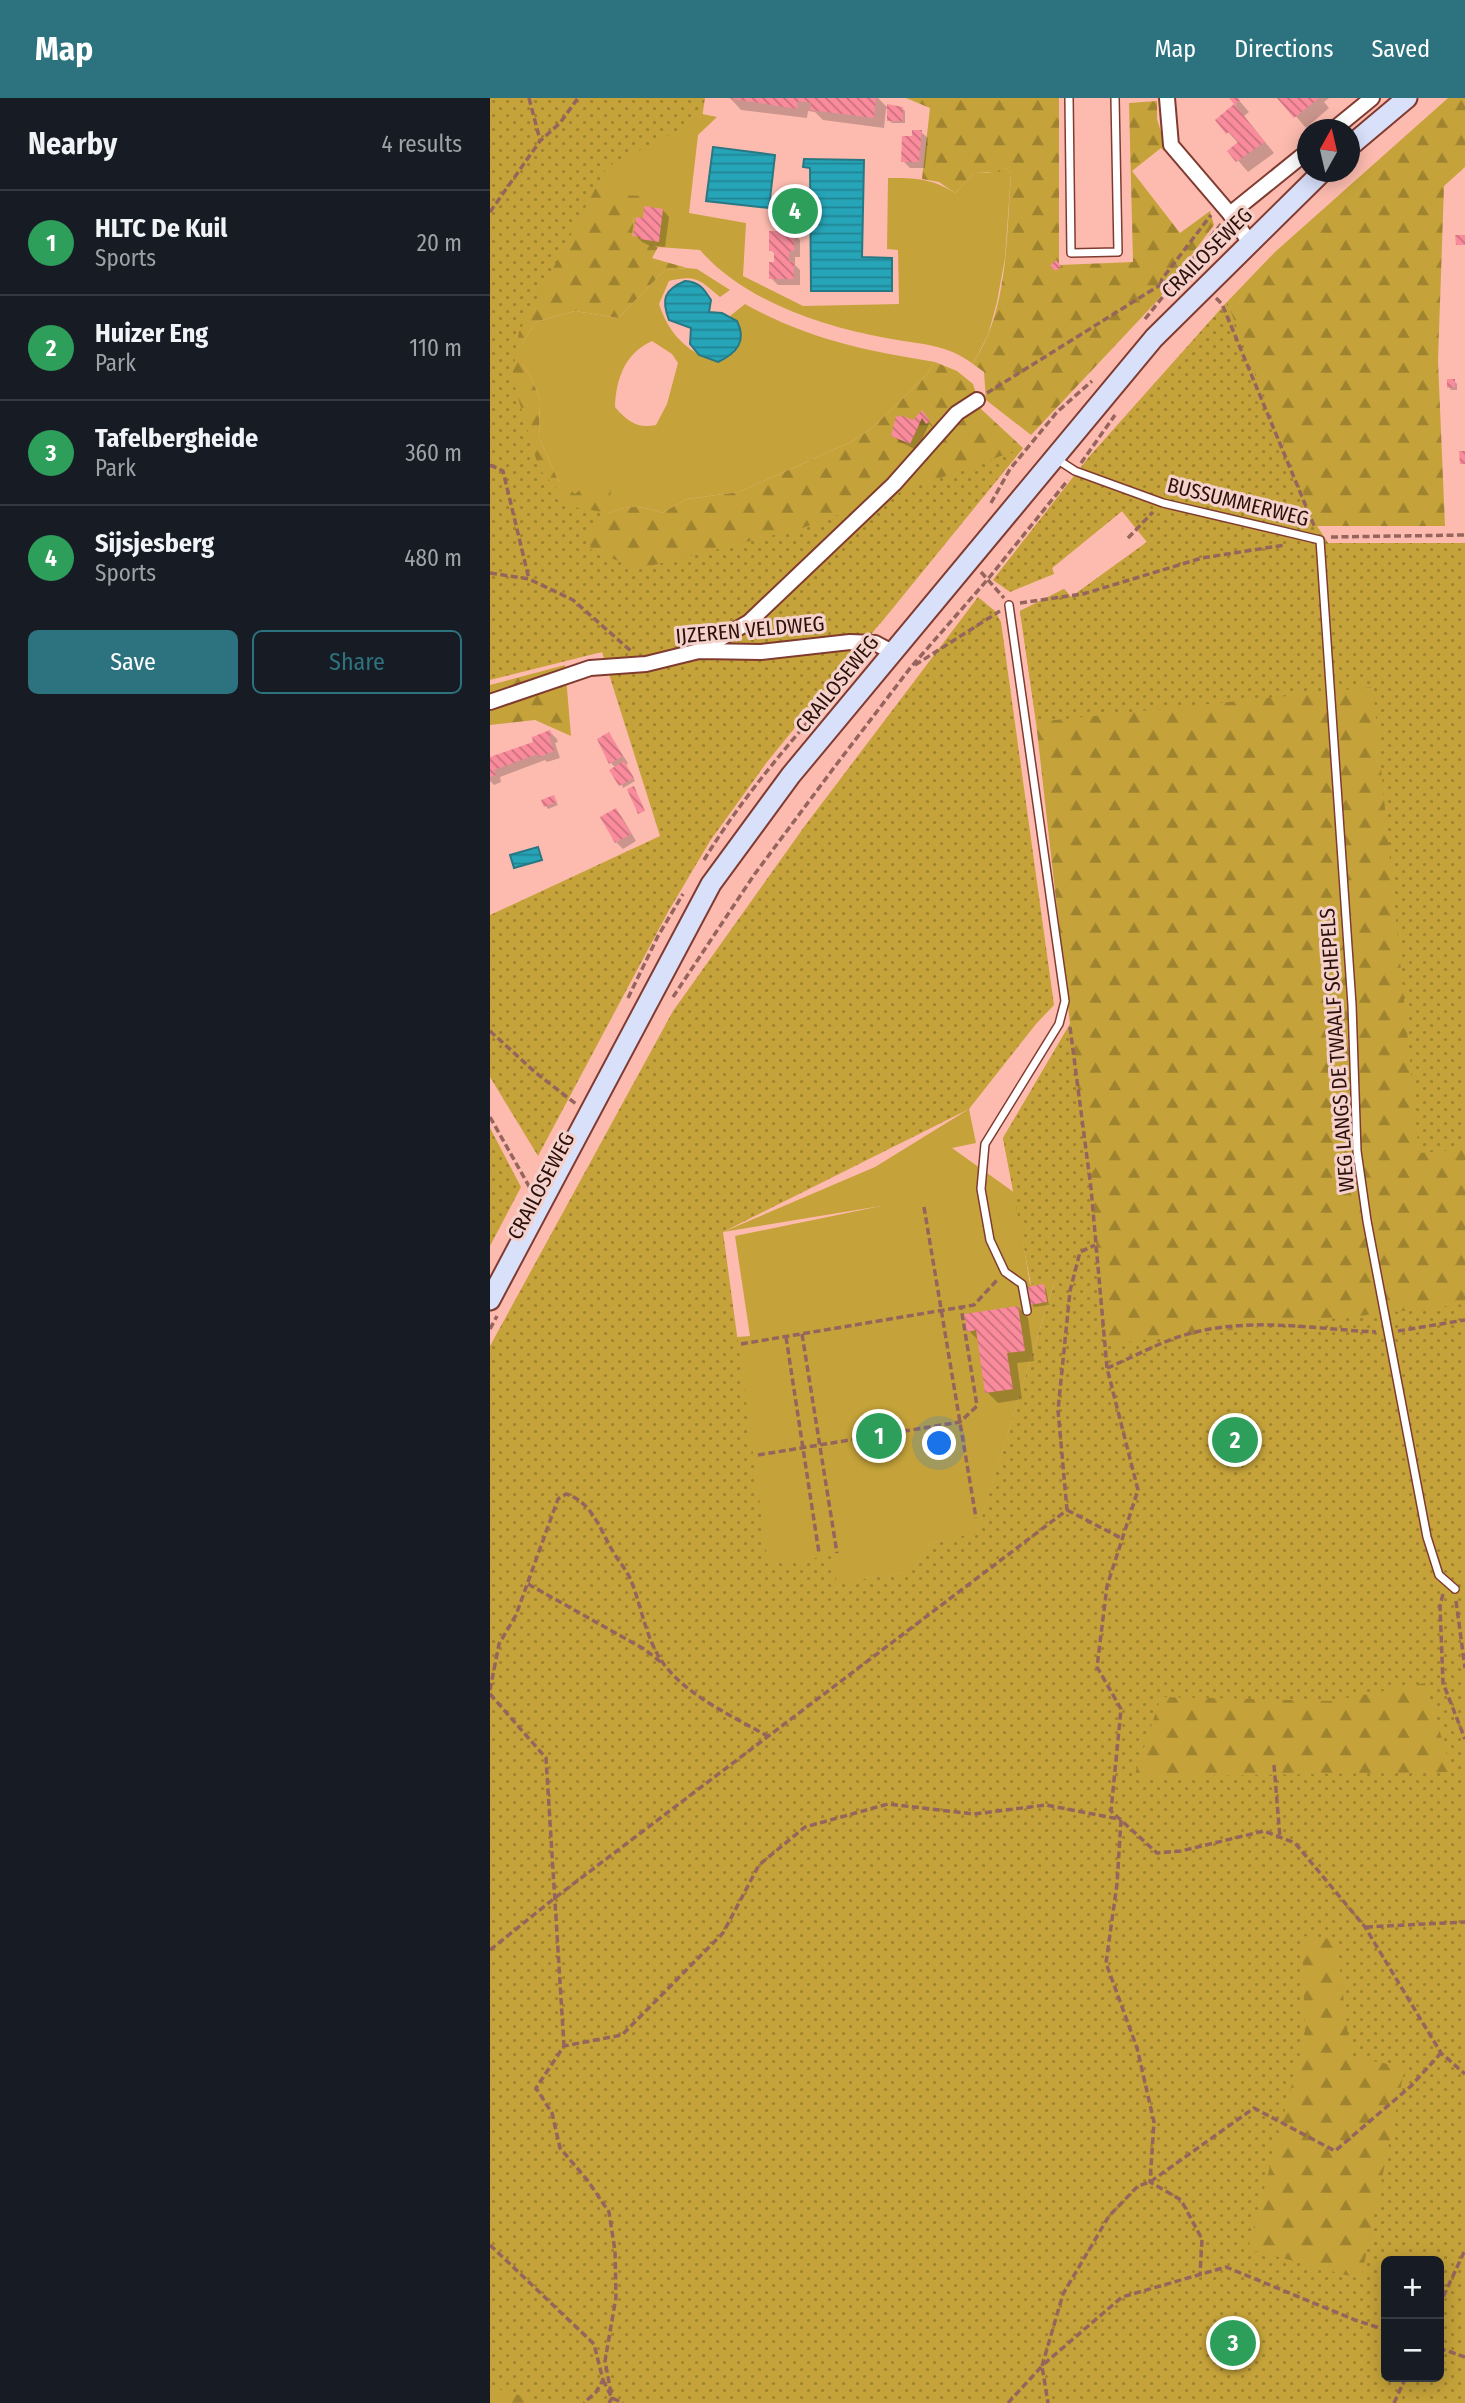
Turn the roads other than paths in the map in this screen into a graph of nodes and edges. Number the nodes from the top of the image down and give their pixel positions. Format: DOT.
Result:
graph roads {
  1 [pos="1069,98"];
  2 [pos="1115,98"];
  3 [pos="1167,98"];
  4 [pos="1372,98"];
  5 [pos="1407,98"];
  6 [pos="1346,119"];
  7 [pos="1360,137"];
  8 [pos="1297,157"];
  9 [pos="1311,182"];
  10 [pos="1225,209"];
  11 [pos="1250,243"];
  12 [pos="977,400"];
  13 [pos="1054,457"];
  14 [pos="1320,540"];
  15 [pos="1009,605"];
  16 [pos="699,651"];
  17 [pos="892,652"];
  18 [pos="490,702"];
  19 [pos="496,1303"];
  20 [pos="1027,1311"];
  21 [pos="1455,1589"];
  1 -- 2 [label="lane"];
  3 -- 10 [label="street"];
  4 -- 6 [label="street"];
  5 -- 7 [label="main road"];
  8 -- 10 [label="street, CRAILOSEWEG"];
  9 -- 11 [label="main road, CRAILOSEWEG"];
  10 -- 11 [label="street"];
  11 -- 13 [label="main road, CRAILOSEWEG"];
  12 -- 16 [label="street"];
  13 -- 14 [label="lane, BUSSUMMERWEG"];
  13 -- 17 [label="main road, CRAILOSEWEG"];
  14 -- 21 [label="lane, WEG LANGS DE TWAALF SCHEPELS"];
  15 -- 20 [label="lane"];
  16 -- 17 [label="street, IJZEREN VELDWEG"];
  16 -- 18 [label="street, IJZEREN VELDWEG"];
  17 -- 19 [label="main road, CRAILOSEWEG"];
}
